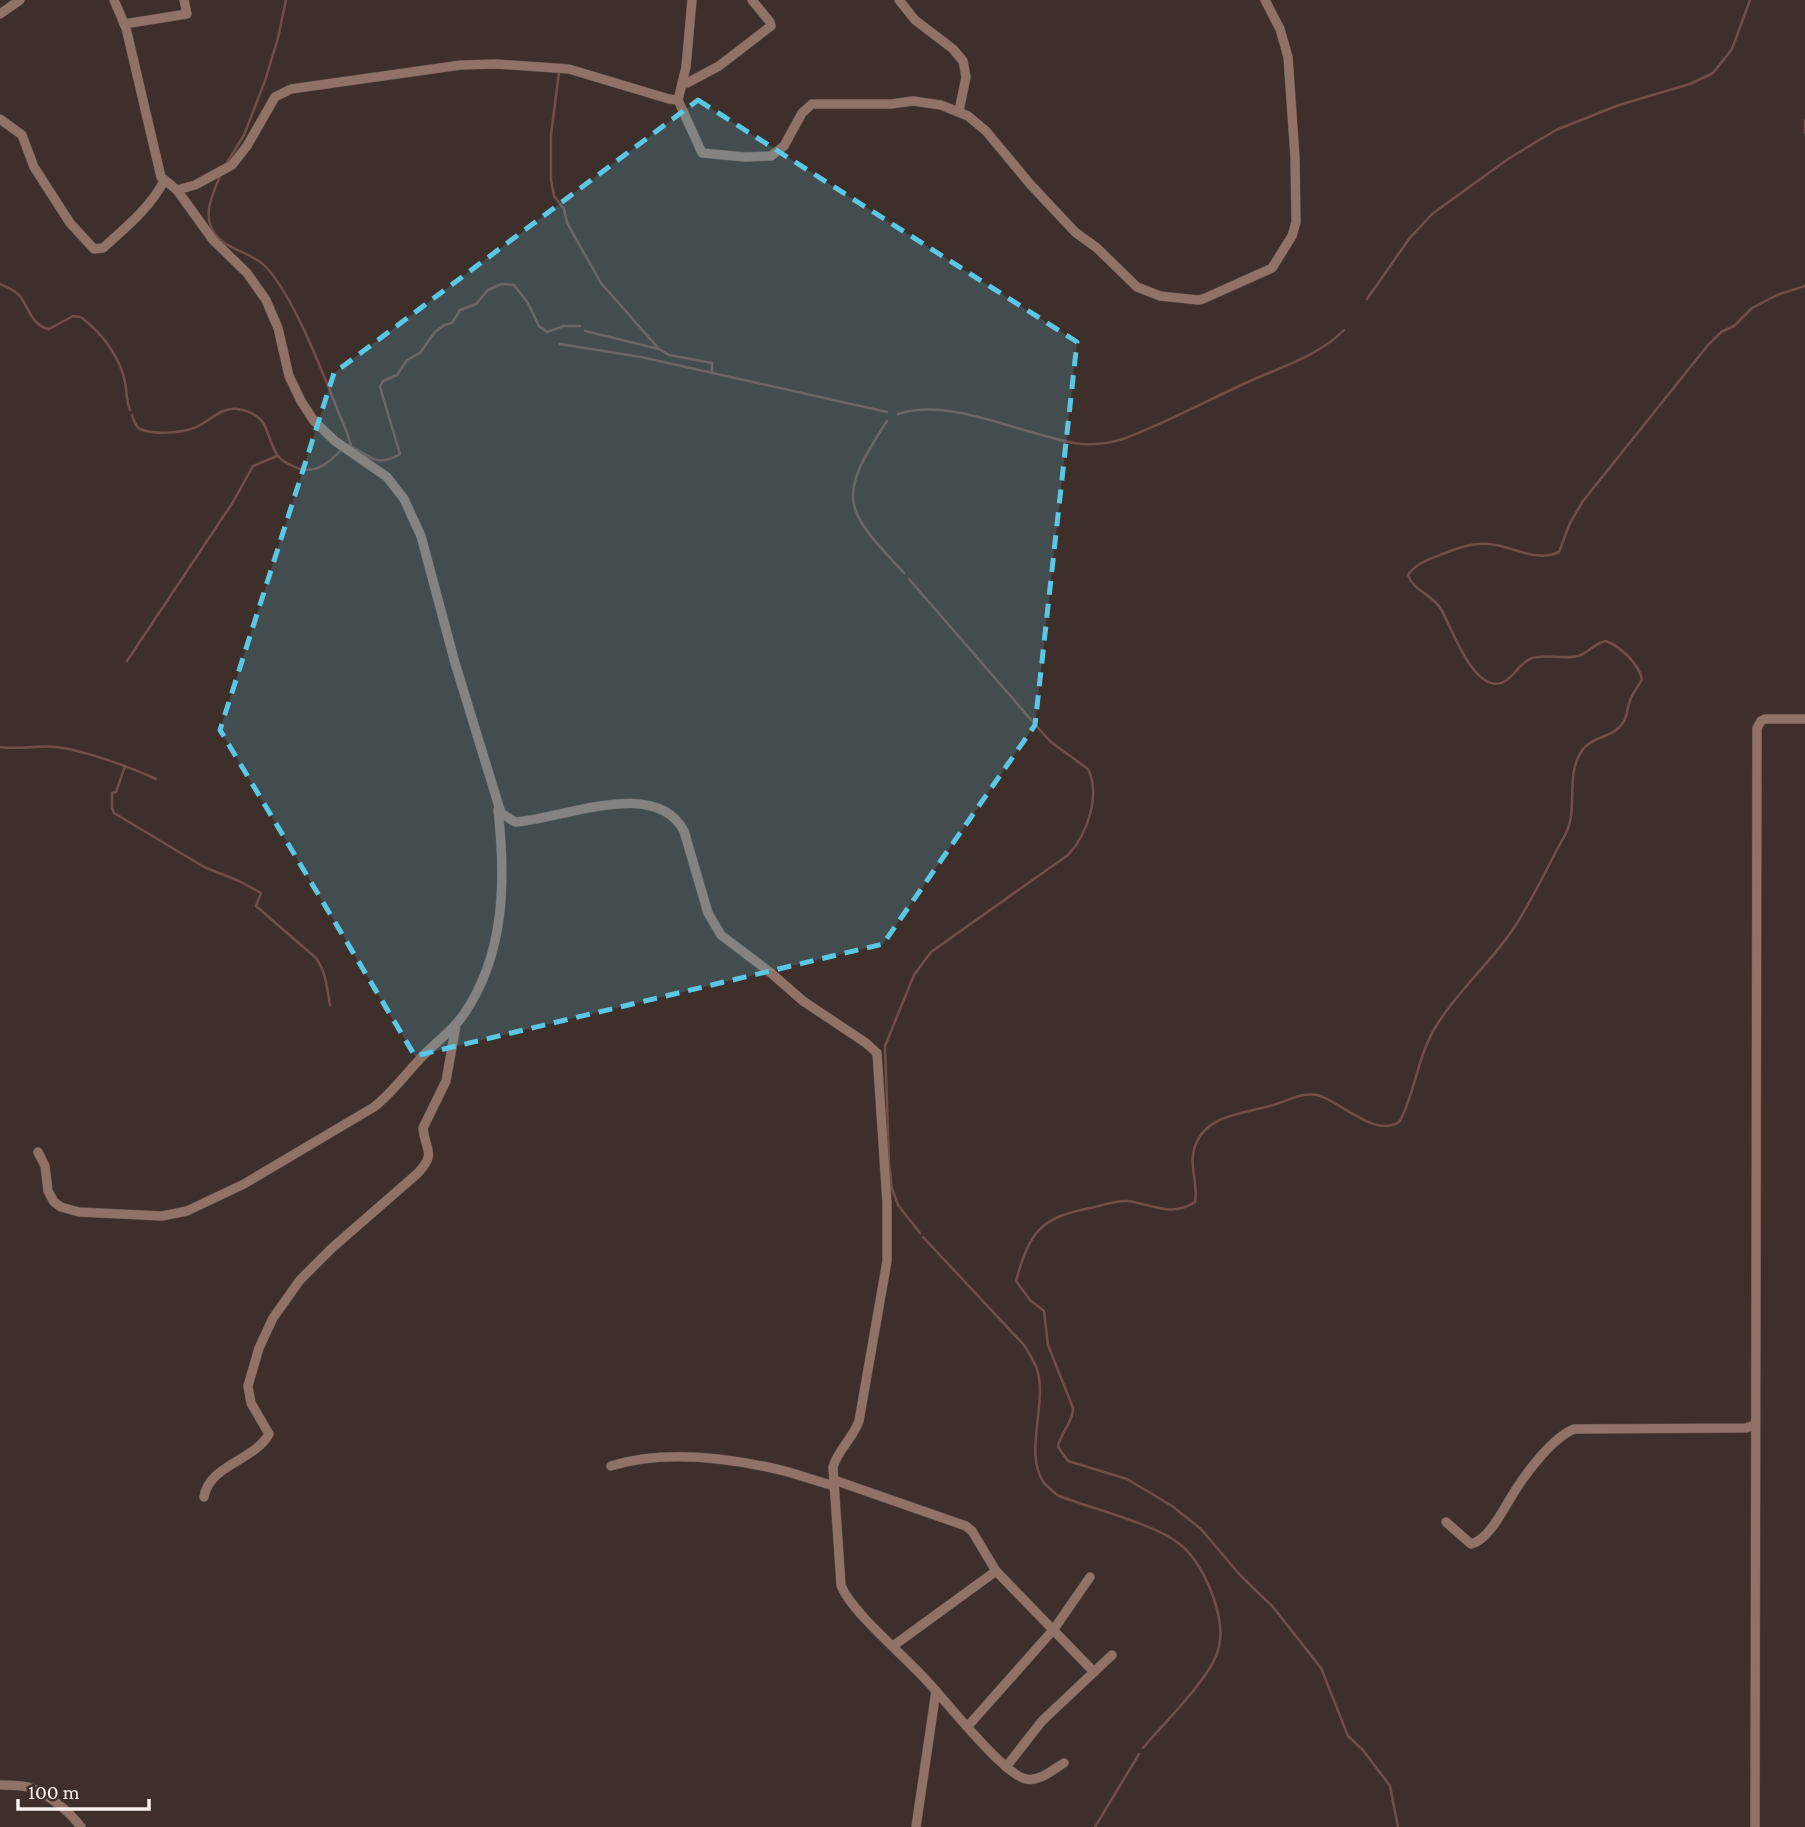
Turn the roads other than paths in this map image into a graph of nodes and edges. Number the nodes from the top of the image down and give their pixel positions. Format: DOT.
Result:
graph roads {
  1 [pos="20,0"];
  2 [pos="114,0"];
  3 [pos="184,0"];
  4 [pos="692,0"];
  5 [pos="752,0"];
  6 [pos="899,0"];
  7 [pos="1265,0"];
  8 [pos="0,14"];
  9 [pos="124,24"];
  10 [pos="682,83"];
  11 [pos="678,100"];
  12 [pos="959,111"];
  13 [pos="0,120"];
  14 [pos="164,181"];
  15 [pos="177,190"];
  16 [pos="1805,719"];
  17 [pos="498,808"];
  18 [pos="456,1024"];
  19 [pos="38,1152"];
  20 [pos="1754,1425"];
  21 [pos="611,1466"];
  22 [pos="834,1483"];
  23 [pos="204,1497"];
  24 [pos="1446,1522"];
  25 [pos="996,1570"];
  26 [pos="1090,1577"];
  27 [pos="1054,1629"];
  28 [pos="893,1646"];
  29 [pos="1112,1655"];
  30 [pos="1094,1672"];
  31 [pos="936,1691"];
  32 [pos="968,1726"];
  33 [pos="1064,1763"];
  34 [pos="1006,1767"];
  35 [pos="0,1785"];
  36 [pos="81,1827"];
  37 [pos="916,1827"];
  38 [pos="1755,1827"];
  1 -- 8 [label="street"];
  2 -- 9 [label="street"];
  3 -- 9 [label="street"];
  4 -- 10 [label="street"];
  5 -- 10 [label="street"];
  6 -- 12 [label="street"];
  7 -- 12 [label="street"];
  9 -- 14 [label="street"];
  10 -- 11 [label="street"];
  11 -- 12 [label="street"];
  11 -- 15 [label="street"];
  13 -- 14 [label="street"];
  14 -- 15 [label="street"];
  15 -- 17 [label="street"];
  16 -- 20 [label="street"];
  17 -- 18 [label="street"];
  17 -- 22 [label="street"];
  18 -- 19 [label="street"];
  18 -- 23 [label="street"];
  20 -- 24 [label="street"];
  20 -- 38 [label="street"];
  21 -- 22 [label="street"];
  22 -- 25 [label="street"];
  22 -- 28 [label="street"];
  25 -- 27 [label="street"];
  25 -- 28 [label="street"];
  26 -- 27 [label="street"];
  27 -- 30 [label="street"];
  27 -- 32 [label="street"];
  28 -- 31 [label="street"];
  29 -- 30 [label="street"];
  30 -- 34 [label="street"];
  31 -- 32 [label="street"];
  31 -- 37 [label="street"];
  32 -- 34 [label="street"];
  33 -- 34 [label="street"];
  35 -- 36 [label="street"];
}
